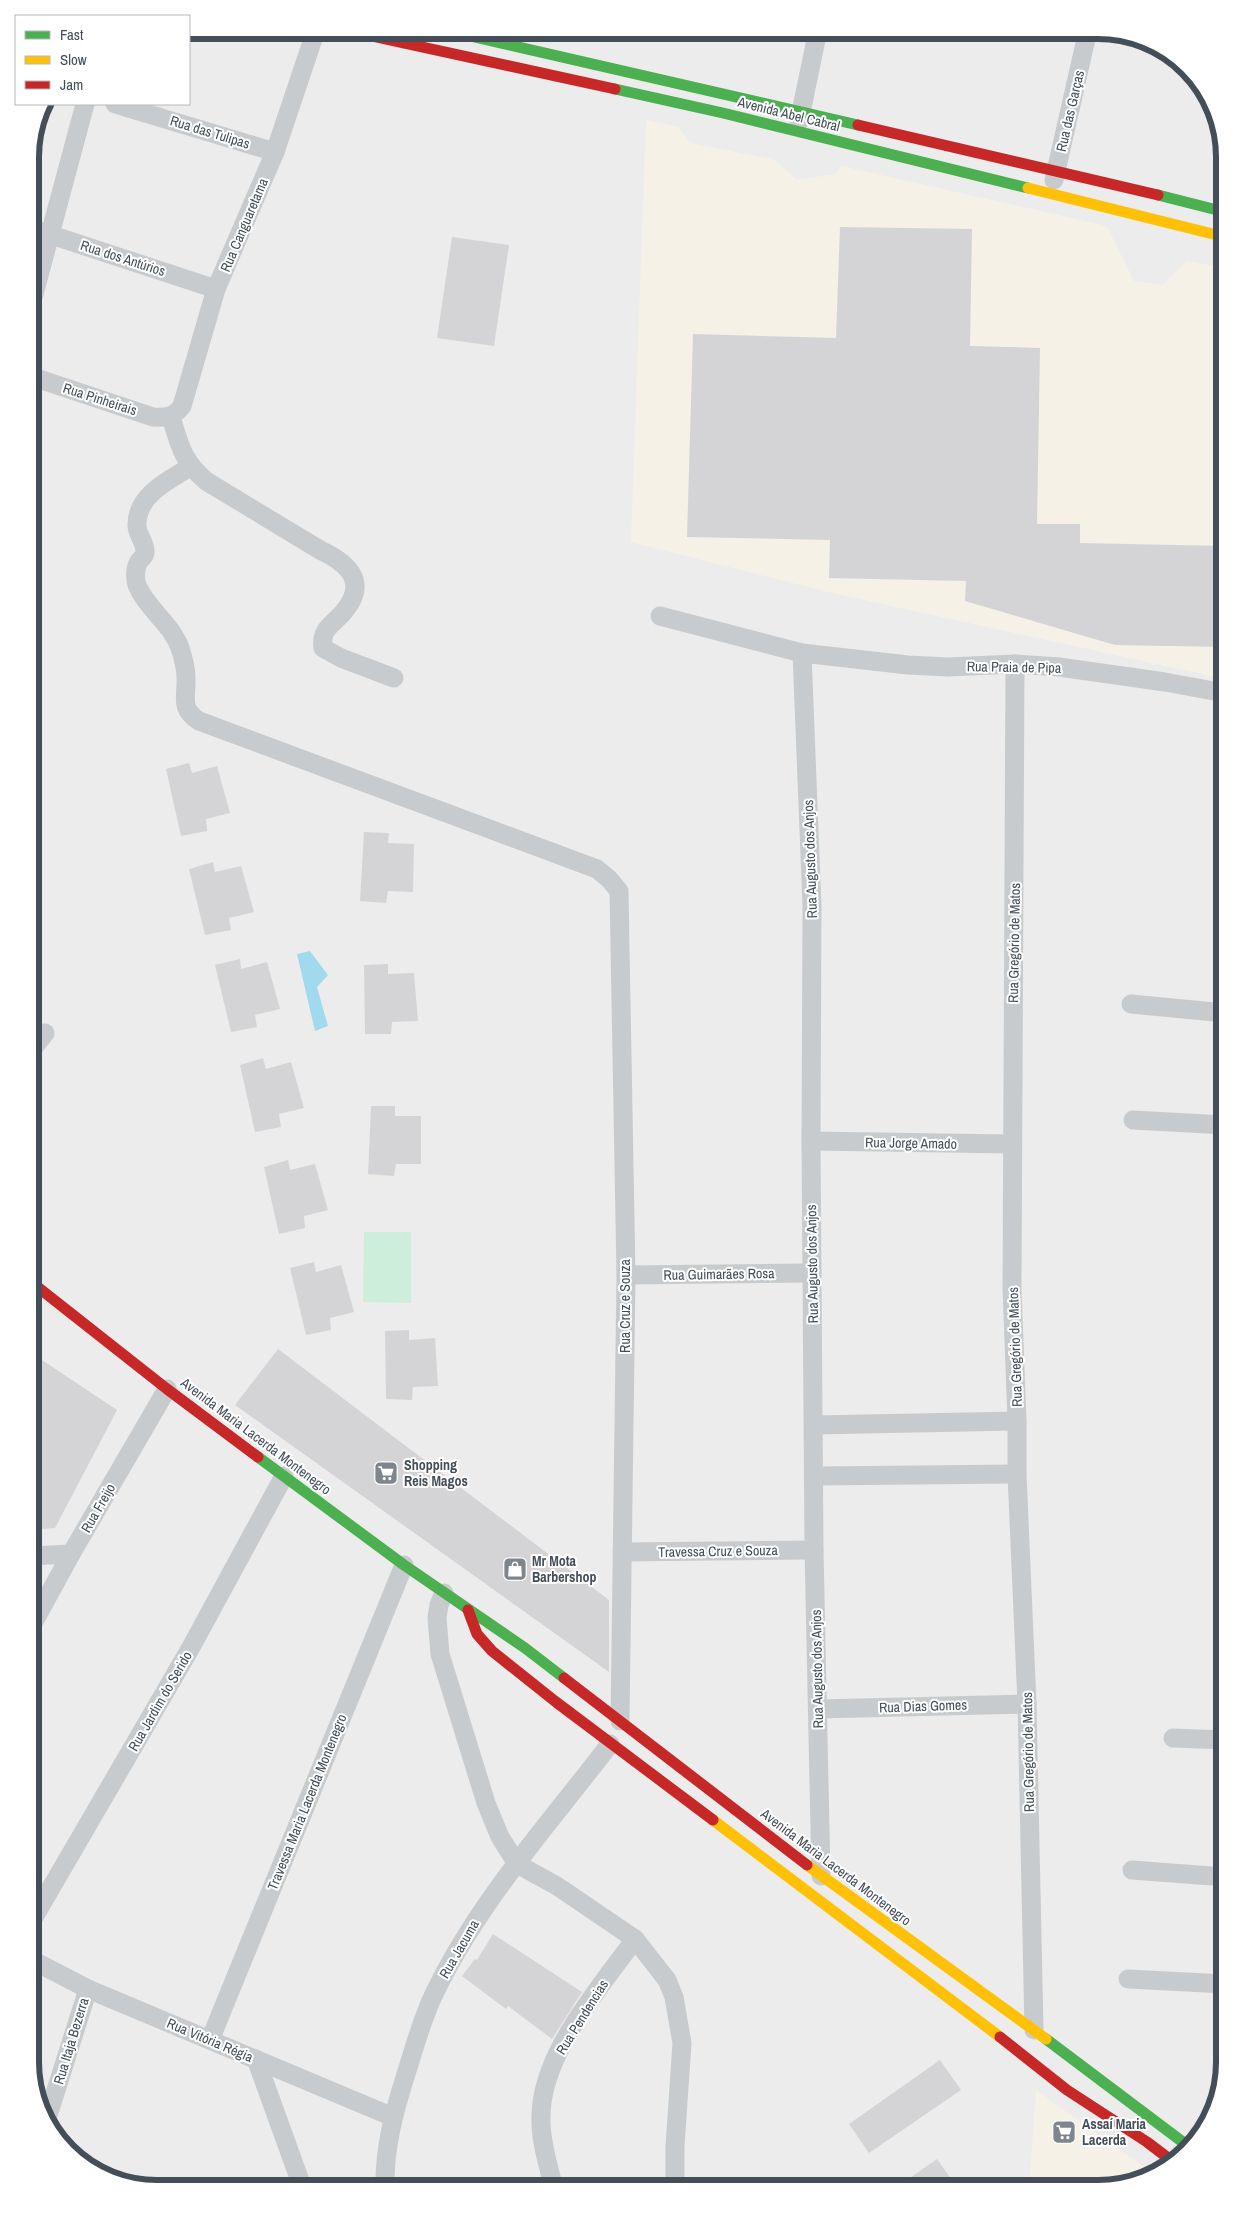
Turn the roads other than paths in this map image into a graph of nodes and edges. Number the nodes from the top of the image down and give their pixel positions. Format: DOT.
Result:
graph roads {
  1 [pos="313,39"];
  2 [pos="385,39"];
  3 [pos="484,39"];
  4 [pos="816,39"];
  5 [pos="1086,39"];
  6 [pos="85,105"];
  7 [pos="118,105"];
  8 [pos="802,111"];
  9 [pos="797,133"];
  10 [pos="941,143"];
  11 [pos="276,152"];
  12 [pos="936,166"];
  13 [pos="1056,170"];
  14 [pos="1050,192"];
  15 [pos="1216,210"];
  16 [pos="39,231"];
  17 [pos="50,234"];
  18 [pos="1216,235"];
  19 [pos="39,275"];
  20 [pos="216,289"];
  21 [pos="39,379"];
  22 [pos="171,416"];
  23 [pos="190,467"];
  24 [pos="660,616"];
  25 [pos="802,653"];
  26 [pos="1015,664"];
  27 [pos="394,678"];
  28 [pos="1216,692"];
  29 [pos="1131,1004"];
  30 [pos="1216,1012"];
  31 [pos="45,1033"];
  32 [pos="39,1041"];
  33 [pos="1133,1120"];
  34 [pos="1216,1125"];
  35 [pos="811,1141"];
  36 [pos="1012,1144"];
  37 [pos="812,1273"];
  38 [pos="626,1275"];
  39 [pos="39,1288"];
  40 [pos="167,1389"];
  41 [pos="1017,1421"];
  42 [pos="814,1425"];
  43 [pos="1017,1474"];
  44 [pos="284,1476"];
  45 [pos="814,1476"];
  46 [pos="814,1550"];
  47 [pos="622,1552"];
  48 [pos="71,1554"];
  49 [pos="39,1556"];
  50 [pos="404,1565"];
  51 [pos="444,1593"];
  52 [pos="468,1610"];
  53 [pos="39,1613"];
  54 [pos="1027,1704"];
  55 [pos="818,1709"];
  56 [pos="620,1721"];
  57 [pos="1173,1738"];
  58 [pos="1216,1740"];
  59 [pos="610,1744"];
  60 [pos="517,1864"];
  61 [pos="1132,1870"];
  62 [pos="821,1876"];
  63 [pos="1216,1876"];
  64 [pos="39,1909"];
  65 [pos="635,1938"];
  66 [pos="39,1964"];
  67 [pos="1128,1979"];
  68 [pos="1216,1984"];
  69 [pos="88,1990"];
  70 [pos="1034,2030"];
  71 [pos="210,2040"];
  72 [pos="256,2060"];
  73 [pos="49,2111"];
  74 [pos="393,2116"];
  75 [pos="1184,2143"];
  76 [pos="1167,2157"];
  77 [pos="300,2180"];
  78 [pos="385,2180"];
  79 [pos="552,2180"];
  80 [pos="675,2180"];
  1 -- 11 [label="street, Rua Canguaretama"];
  2 -- 9 [label="main road, Avenida Abel Cabral"];
  3 -- 8 [label="main road, Avenida Abel Cabral"];
  4 -- 8 [label="street"];
  5 -- 13 [label="street, Rua das Garças"];
  6 -- 17 [label="street"];
  7 -- 11 [label="street, Rua das Tulipas"];
  8 -- 9 [label="street"];
  8 -- 10 [label="main road, Avenida Abel Cabral"];
  9 -- 12 [label="main road, Avenida Abel Cabral"];
  10 -- 12 [label="main road"];
  10 -- 13 [label="main road, Avenida Abel Cabral"];
  11 -- 20 [label="street, Rua Canguaretama"];
  12 -- 14 [label="main road, Avenida Abel Cabral"];
  13 -- 14 [label="street, Rua das Garças"];
  13 -- 15 [label="main road, Avenida Abel Cabral"];
  14 -- 18 [label="main road, Avenida Abel Cabral"];
  16 -- 17 [label="street, Rua dos Antúrios"];
  17 -- 19 [label="street"];
  17 -- 20 [label="street, Rua dos Antúrios"];
  20 -- 22 [label="street, Rua Canguaretama"];
  21 -- 22 [label="street, Rua Pinheirais"];
  22 -- 23 [label="street"];
  23 -- 27 [label="street"];
  23 -- 38 [label="street, Rua Cruz e Souza"];
  24 -- 25 [label="street, Rua Praia de Pipa"];
  25 -- 26 [label="street, Rua Praia de Pipa"];
  25 -- 35 [label="street, Rua Augusto dos Anjos"];
  26 -- 28 [label="street, Rua Praia de Pipa"];
  26 -- 36 [label="street, Rua Gregório de Matos"];
  29 -- 30 [label="street"];
  31 -- 32 [label="street"];
  33 -- 34 [label="street"];
  35 -- 36 [label="street, Rua Jorge Amado"];
  35 -- 37 [label="street, Rua Augusto dos Anjos"];
  36 -- 41 [label="street, Rua Gregório de Matos"];
  37 -- 38 [label="street, Rua Guimarães Rosa"];
  37 -- 42 [label="street, Rua Augusto dos Anjos"];
  38 -- 47 [label="street, Rua Cruz e Souza"];
  39 -- 40 [label="main road, Avenida Maria Lacerda Montenegro"];
  40 -- 44 [label="main road, Avenida Maria Lacerda Montenegro"];
  40 -- 48 [label="street, Rua Freijo"];
  41 -- 42 [label="street"];
  41 -- 43 [label="street, Rua Gregório de Matos"];
  42 -- 45 [label="street, Rua Augusto dos Anjos"];
  43 -- 45 [label="street"];
  43 -- 54 [label="street, Rua Gregório de Matos"];
  44 -- 50 [label="main road, Avenida Maria Lacerda Montenegro"];
  44 -- 64 [label="street, Rua Jardim do Serido"];
  45 -- 46 [label="street, Rua Augusto dos Anjos"];
  46 -- 47 [label="street, Travessa Cruz e Souza"];
  46 -- 55 [label="street, Rua Augusto dos Anjos"];
  47 -- 56 [label="street, Rua Cruz e Souza"];
  48 -- 49 [label="street"];
  48 -- 53 [label="street, Rua Freijo"];
  50 -- 51 [label="main road, Avenida Maria Lacerda Montenegro"];
  50 -- 71 [label="street, Travessa Maria Lacerda Montenegro"];
  51 -- 52 [label="main road, Avenida Maria Lacerda Montenegro"];
  51 -- 60 [label="street"];
  52 -- 56 [label="main road, Avenida Maria Lacerda Montenegro"];
  52 -- 59 [label="main road"];
  54 -- 55 [label="street, Rua Dias Gomes"];
  54 -- 70 [label="street, Rua Gregório de Matos"];
  55 -- 62 [label="street, Rua Augusto dos Anjos"];
  56 -- 62 [label="main road, Avenida Maria Lacerda Montenegro"];
  57 -- 58 [label="street"];
  59 -- 60 [label="street, Rua Jacuma"];
  59 -- 76 [label="main road"];
  60 -- 65 [label="street"];
  60 -- 74 [label="street, Rua Jacuma"];
  61 -- 63 [label="street"];
  62 -- 70 [label="main road, Avenida Maria Lacerda Montenegro"];
  65 -- 79 [label="street, Rua Pendencias"];
  65 -- 80 [label="street"];
  66 -- 69 [label="street, Rua Vitória Régia"];
  67 -- 68 [label="street"];
  69 -- 71 [label="street, Rua Vitória Régia"];
  69 -- 73 [label="street, Rua Itaja Bezerra"];
  70 -- 75 [label="main road, Avenida Maria Lacerda Montenegro"];
  71 -- 72 [label="street, Rua Vitória Régia"];
  72 -- 74 [label="street, Rua Vitória Régia"];
  72 -- 77 [label="street"];
  74 -- 78 [label="street, Rua Jacuma"];
}
